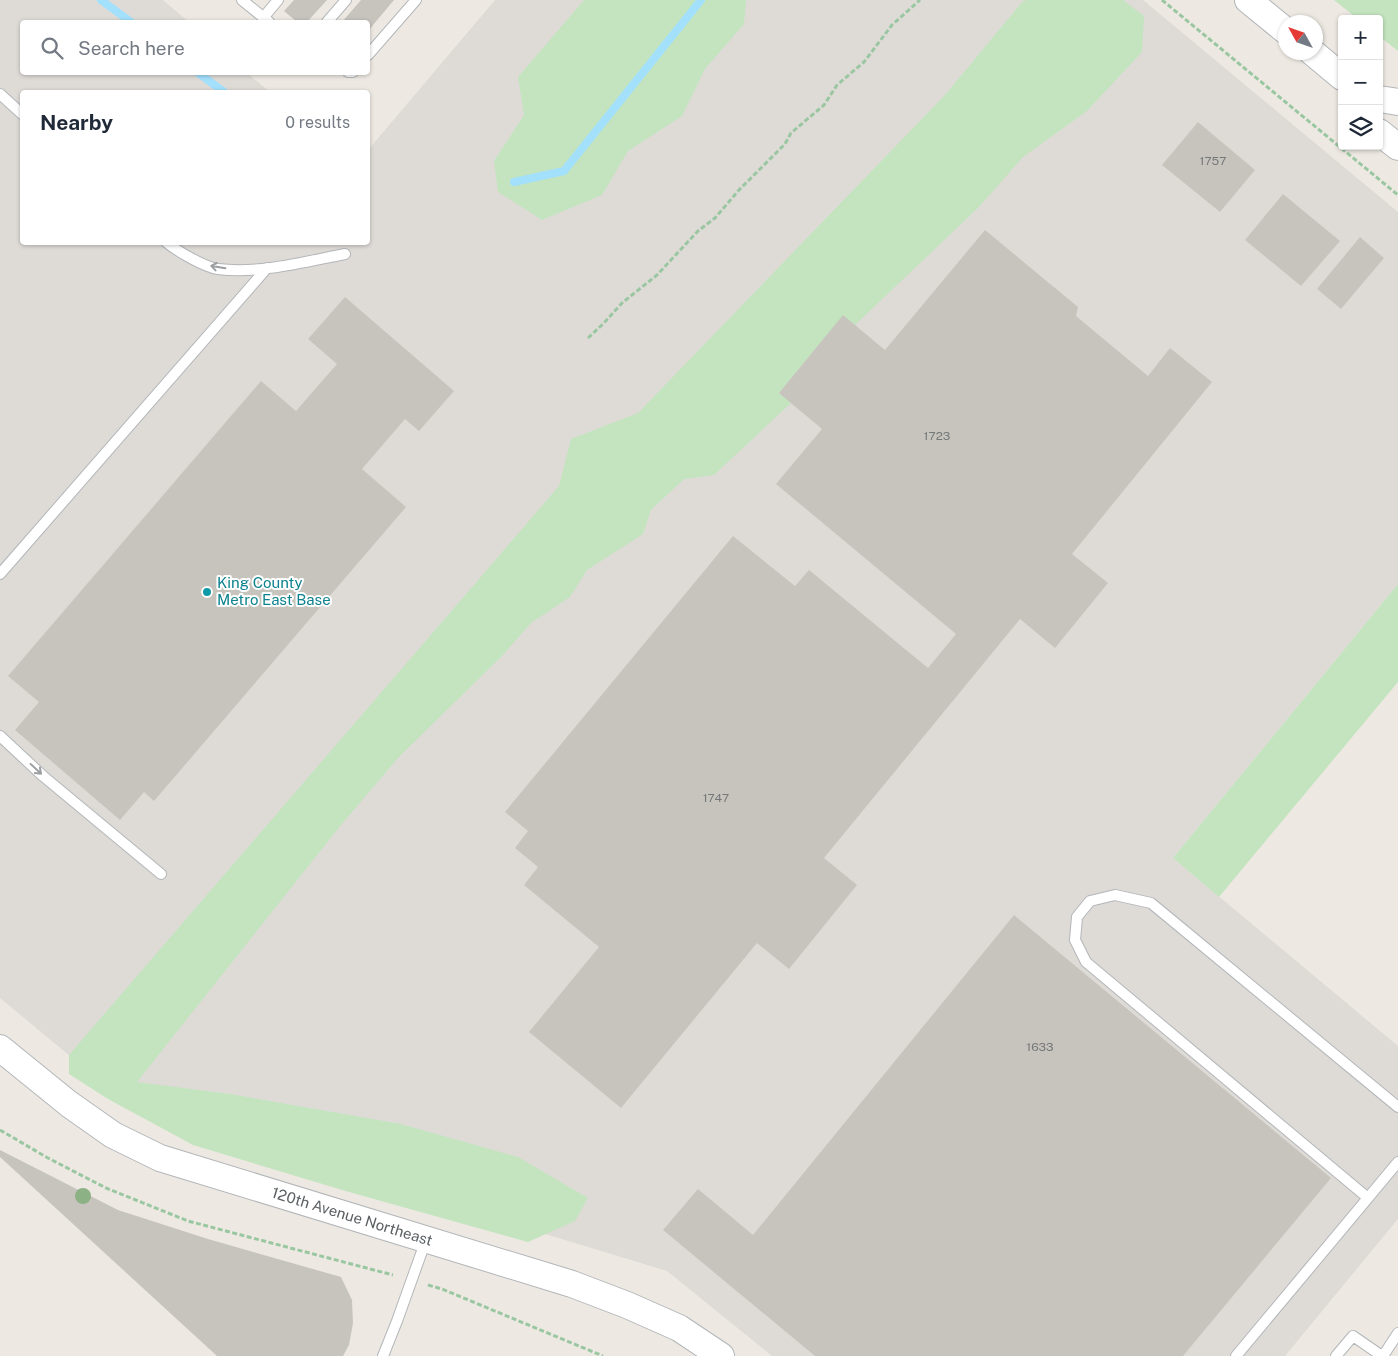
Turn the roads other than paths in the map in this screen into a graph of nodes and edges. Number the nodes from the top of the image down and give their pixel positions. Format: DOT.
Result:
graph roads {
  1 [pos="242,0"];
  2 [pos="278,0"];
  3 [pos="346,0"];
  4 [pos="416,0"];
  5 [pos="1248,0"];
  6 [pos="266,20"];
  7 [pos="329,20"];
  8 [pos="1278,24"];
  9 [pos="370,53"];
  10 [pos="1322,60"];
  11 [pos="1338,74"];
  12 [pos="0,94"];
  13 [pos="1383,100"];
  14 [pos="1398,102"];
  15 [pos="20,112"];
  16 [pos="1383,135"];
  17 [pos="1398,147"];
  18 [pos="169,245"];
  19 [pos="344,254"];
  20 [pos="266,268"];
  21 [pos="0,574"];
  22 [pos="0,736"];
  23 [pos="161,874"];
  24 [pos="0,1048"];
  25 [pos="1398,1107"];
  26 [pos="1398,1162"];
  27 [pos="1368,1198"];
  28 [pos="426,1239"];
  29 [pos="1398,1333"];
  30 [pos="383,1356"];
  31 [pos="721,1356"];
  32 [pos="1236,1356"];
  33 [pos="1336,1356"];
  34 [pos="1383,1356"];
  1 -- 6 [label="lane"];
  2 -- 6 [label="lane"];
  3 -- 7 [label="lane"];
  4 -- 9 [label="lane"];
  5 -- 8 [label="street"];
  10 -- 11 [label="street"];
  12 -- 15 [label="lane"];
  13 -- 14 [label="street"];
  16 -- 17 [label="street"];
  20 -- 18 [label="lane, one-way"];
  19 -- 20 [label="lane"];
  20 -- 21 [label="lane"];
  22 -- 23 [label="lane, one-way"];
  24 -- 28 [label="street, 120th Avenue Northeast"];
  25 -- 27 [label="lane"];
  26 -- 27 [label="lane"];
  27 -- 32 [label="lane"];
  28 -- 30 [label="lane"];
  28 -- 31 [label="street, 120th Avenue Northeast"];
  29 -- 34 [label="lane"];
  33 -- 34 [label="lane"];
}
